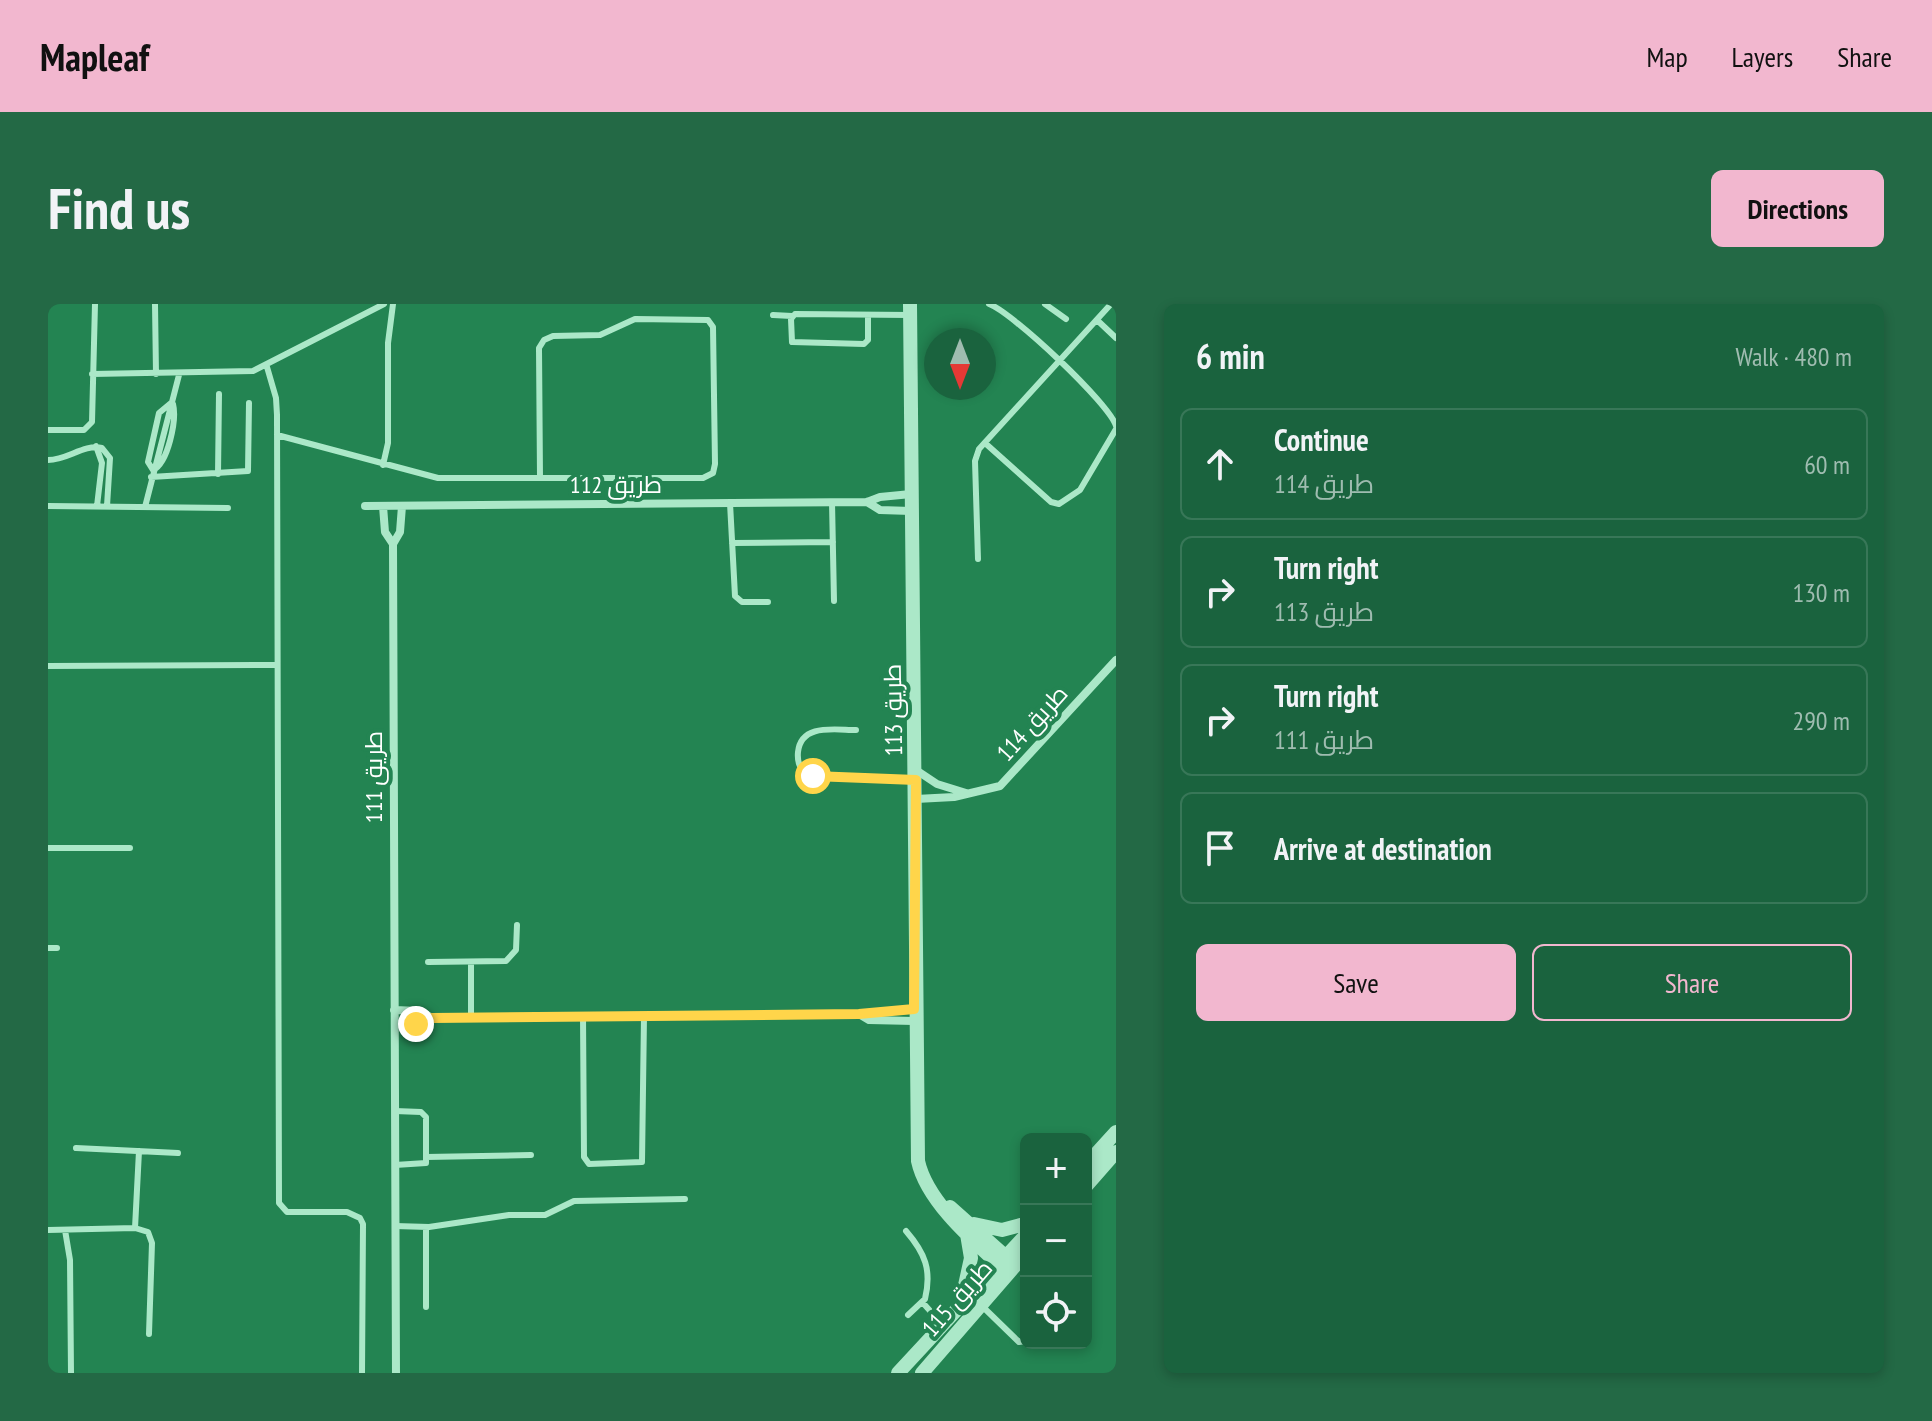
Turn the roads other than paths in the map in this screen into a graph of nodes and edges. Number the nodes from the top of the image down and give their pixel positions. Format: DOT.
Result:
graph roads {
  1 [pos="95,304"];
  2 [pos="155,304"];
  3 [pos="384,304"];
  4 [pos="393,304"];
  5 [pos="989,304"];
  6 [pos="1045,304"];
  7 [pos="1111,304"];
  8 [pos="910,309"];
  9 [pos="773,315"];
  10 [pos="868,315"];
  11 [pos="792,316"];
  12 [pos="1066,319"];
  13 [pos="1097,320"];
  14 [pos="1116,338"];
  15 [pos="1059,361"];
  16 [pos="267,367"];
  17 [pos="92,374"];
  18 [pos="156,374"];
  19 [pos="179,375"];
  20 [pos="219,394"];
  21 [pos="172,403"];
  22 [pos="249,403"];
  23 [pos="1116,428"];
  24 [pos="48,430"];
  25 [pos="277,435"];
  26 [pos="985,443"];
  27 [pos="96,446"];
  28 [pos="48,460"];
  29 [pos="383,465"];
  30 [pos="152,474"];
  31 [pos="218,474"];
  32 [pos="540,478"];
  33 [pos="911,494"];
  34 [pos="832,502"];
  35 [pos="867,502"];
  36 [pos="730,503"];
  37 [pos="48,506"];
  38 [pos="97,506"];
  39 [pos="107,506"];
  40 [pos="365,506"];
  41 [pos="383,506"];
  42 [pos="402,506"];
  43 [pos="145,507"];
  44 [pos="228,508"];
  45 [pos="911,511"];
  46 [pos="833,542"];
  47 [pos="732,543"];
  48 [pos="393,544"];
  49 [pos="978,559"];
  50 [pos="834,601"];
  51 [pos="768,602"];
  52 [pos="1116,660"];
  53 [pos="277,665"];
  54 [pos="48,666"];
  55 [pos="856,730"];
  56 [pos="916,775"];
  57 [pos="966,793"];
  58 [pos="916,799"];
  59 [pos="48,848"];
  60 [pos="130,848"];
  61 [pos="517,925"];
  62 [pos="48,948"];
  63 [pos="57,948"];
  64 [pos="428,962"];
  65 [pos="471,963"];
  66 [pos="394,1010"];
  67 [pos="914,1015"];
  68 [pos="583,1016"];
  69 [pos="644,1016"];
  70 [pos="471,1017"];
  71 [pos="432,1018"];
  72 [pos="395,1024"];
  73 [pos="395,1111"];
  74 [pos="1116,1132"];
  75 [pos="76,1148"];
  76 [pos="139,1151"];
  77 [pos="1116,1152"];
  78 [pos="178,1153"];
  79 [pos="531,1155"];
  80 [pos="426,1157"];
  81 [pos="1092,1158"];
  82 [pos="395,1165"];
  83 [pos="1092,1179"];
  84 [pos="685,1199"];
  85 [pos="395,1226"];
  86 [pos="426,1227"];
  87 [pos="1020,1227"];
  88 [pos="135,1228"];
  89 [pos="969,1228"];
  90 [pos="48,1230"];
  91 [pos="65,1230"];
  92 [pos="906,1231"];
  93 [pos="1020,1233"];
  94 [pos="1020,1255"];
  95 [pos="1001,1260"];
  96 [pos="964,1290"];
  97 [pos="923,1303"];
  98 [pos="980,1304"];
  99 [pos="426,1307"];
  100 [pos="908,1315"];
  101 [pos="941,1323"];
  102 [pos="149,1334"];
  103 [pos="1020,1342"];
  104 [pos="71,1373"];
  105 [pos="362,1373"];
  106 [pos="396,1373"];
  107 [pos="898,1373"];
  108 [pos="922,1373"];
  1 -- 17 [label="lane"];
  2 -- 18 [label="lane"];
  3 -- 16 [label="lane"];
  4 -- 29 [label="lane"];
  5 -- 15 [label="lane"];
  6 -- 12 [label="lane"];
  7 -- 13 [label="lane"];
  8 -- 10 [label="lane"];
  8 -- 33 [label="street, طريق 113"];
  9 -- 11 [label="lane"];
  10 -- 11 [label="lane"];
  10 -- 11 [label="lane"];
  13 -- 14 [label="lane"];
  13 -- 15 [label="lane"];
  15 -- 23 [label="lane"];
  15 -- 26 [label="lane"];
  16 -- 19 [label="lane"];
  16 -- 25 [label="lane"];
  17 -- 18 [label="lane"];
  17 -- 24 [label="lane"];
  18 -- 19 [label="lane"];
  19 -- 21 [label="lane"];
  20 -- 31 [label="lane"];
  21 -- 30 [label="lane"];
  21 -- 30 [label="lane"];
  22 -- 31 [label="lane"];
  23 -- 26 [label="lane"];
  25 -- 29 [label="lane"];
  25 -- 53 [label="lane"];
  26 -- 49 [label="lane"];
  27 -- 28 [label="lane"];
  27 -- 38 [label="lane"];
  27 -- 39 [label="lane"];
  29 -- 32 [label="lane"];
  30 -- 31 [label="lane"];
  30 -- 43 [label="lane"];
  32 -- 32 [label="lane"];
  33 -- 35 [label="street, طريق 112"];
  33 -- 45 [label="street, طريق 113"];
  34 -- 35 [label="street, طريق 112"];
  34 -- 36 [label="street, طريق 112"];
  34 -- 46 [label="lane"];
  35 -- 45 [label="street, طريق 112"];
  36 -- 42 [label="street, طريق 112"];
  36 -- 47 [label="lane"];
  37 -- 38 [label="lane"];
  38 -- 39 [label="lane"];
  39 -- 43 [label="lane"];
  40 -- 41 [label="street, طريق 112"];
  41 -- 42 [label="street, طريق 112"];
  41 -- 48 [label="street, طريق 111"];
  42 -- 48 [label="street, طريق 111"];
  43 -- 44 [label="lane"];
  45 -- 56 [label="street, طريق 113"];
  46 -- 47 [label="lane"];
  46 -- 50 [label="lane"];
  47 -- 51 [label="lane"];
  48 -- 66 [label="street, طريق 111"];
  52 -- 57 [label="street, طريق 114"];
  53 -- 54 [label="lane"];
  53 -- 105 [label="lane"];
  55 -- 56 [label="lane"];
  56 -- 57 [label="street"];
  56 -- 58 [label="street, طريق 113"];
  57 -- 58 [label="street, طريق 114"];
  58 -- 67 [label="street, طريق 113"];
  59 -- 60 [label="lane"];
  61 -- 65 [label="lane"];
  62 -- 63 [label="lane"];
  64 -- 65 [label="lane"];
  65 -- 70 [label="lane"];
  66 -- 71 [label="street"];
  66 -- 72 [label="street, طريق 111"];
  67 -- 69 [label="street"];
  67 -- 89 [label="street, طريق 113"];
  68 -- 69 [label="street"];
  68 -- 69 [label="lane"];
  68 -- 70 [label="street"];
  70 -- 71 [label="street"];
  71 -- 72 [label="street"];
  72 -- 73 [label="street, طريق 111"];
  73 -- 80 [label="lane"];
  73 -- 82 [label="street, طريق 111"];
  74 -- 81 [label="street"];
  75 -- 76 [label="lane"];
  76 -- 78 [label="lane"];
  76 -- 88 [label="lane"];
  77 -- 83 [label="street"];
  79 -- 80 [label="lane"];
  80 -- 82 [label="lane"];
  82 -- 85 [label="street, طريق 111"];
  84 -- 86 [label="lane"];
  85 -- 86 [label="lane"];
  85 -- 106 [label="street, طريق 111"];
  86 -- 99 [label="lane"];
  87 -- 89 [label="street"];
  88 -- 91 [label="lane"];
  88 -- 102 [label="lane"];
  89 -- 95 [label="street, طريق 113"];
  89 -- 96 [label="street"];
  90 -- 91 [label="lane"];
  91 -- 104 [label="lane"];
  92 -- 97 [label="lane"];
  93 -- 95 [label="street, طريق 115"];
  94 -- 95 [label="street, طريق 115"];
  95 -- 96 [label="street, طريق 115"];
  95 -- 98 [label="street, طريق 115"];
  95 -- 101 [label="street, طريق 115"];
  96 -- 101 [label="street, طريق 115"];
  97 -- 100 [label="lane"];
  97 -- 101 [label="lane"];
  98 -- 103 [label="lane"];
  98 -- 108 [label="street, طريق 115"];
  101 -- 107 [label="street, طريق 115"];
}
